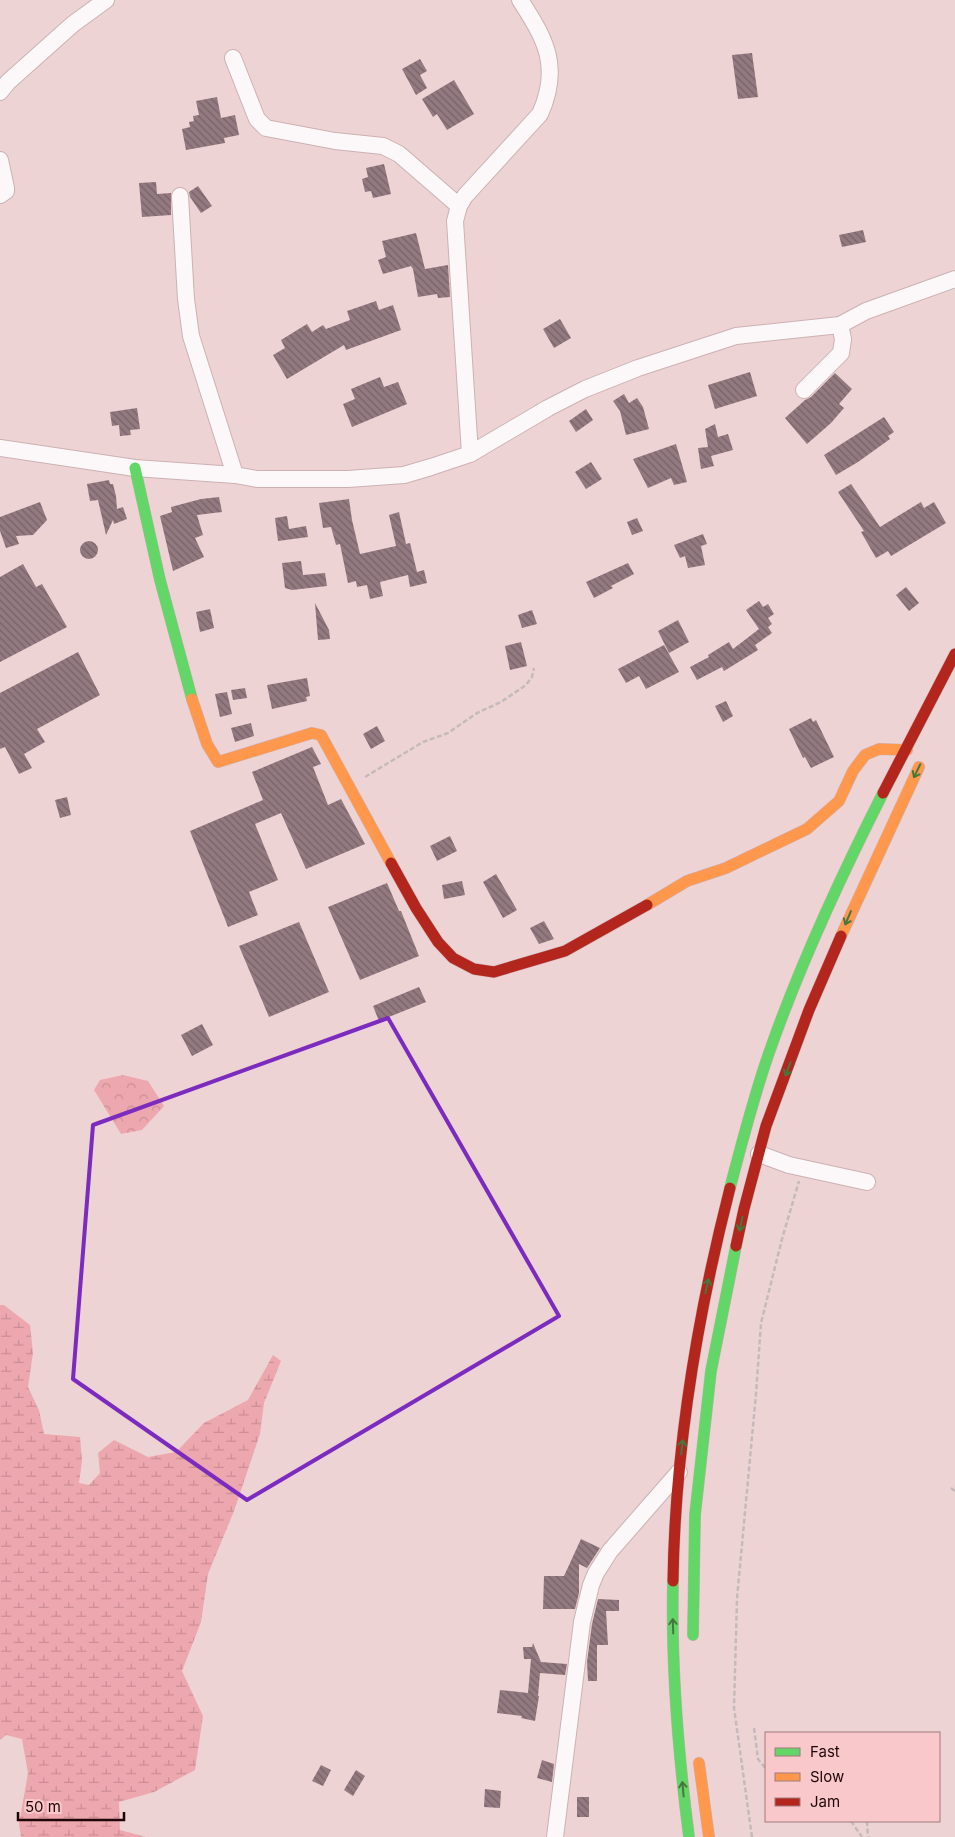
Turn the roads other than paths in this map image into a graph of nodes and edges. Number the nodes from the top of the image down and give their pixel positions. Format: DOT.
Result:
graph roads {
  1 [pos="106,0"];
  2 [pos="520,0"];
  3 [pos="233,58"];
  4 [pos="0,92"];
  5 [pos="0,160"];
  6 [pos="0,195"];
  7 [pos="180,196"];
  8 [pos="460,206"];
  9 [pos="955,279"];
  10 [pos="840,325"];
  11 [pos="804,390"];
  12 [pos="0,448"];
  13 [pos="470,454"];
  14 [pos="135,468"];
  15 [pos="234,475"];
  16 [pos="955,654"];
  17 [pos="907,750"];
  18 [pos="926,753"];
  19 [pos="759,1154"];
  20 [pos="867,1182"];
  21 [pos="678,1472"];
  22 [pos="693,1644"];
  23 [pos="698,1748"];
  24 [pos="555,1837"];
  25 [pos="689,1837"];
  26 [pos="709,1837"];
  1 -- 4 [label="street"];
  2 -- 8 [label="street"];
  3 -- 8 [label="street"];
  5 -- 6 [label="street"];
  7 -- 15 [label="street"];
  8 -- 13 [label="street"];
  9 -- 10 [label="street"];
  10 -- 11 [label="street"];
  10 -- 13 [label="street"];
  12 -- 14 [label="street"];
  13 -- 15 [label="street"];
  14 -- 15 [label="street"];
  14 -- 17 [label="main road"];
  16 -- 17 [label="main road"];
  21 -- 17 [label="main road, one-way"];
  18 -- 19 [label="main road, one-way"];
  19 -- 20 [label="street"];
  19 -- 22 [label="main road, one-way"];
  21 -- 24 [label="street"];
  25 -- 21 [label="main road, one-way"];
  23 -- 26 [label="main road"];
}
